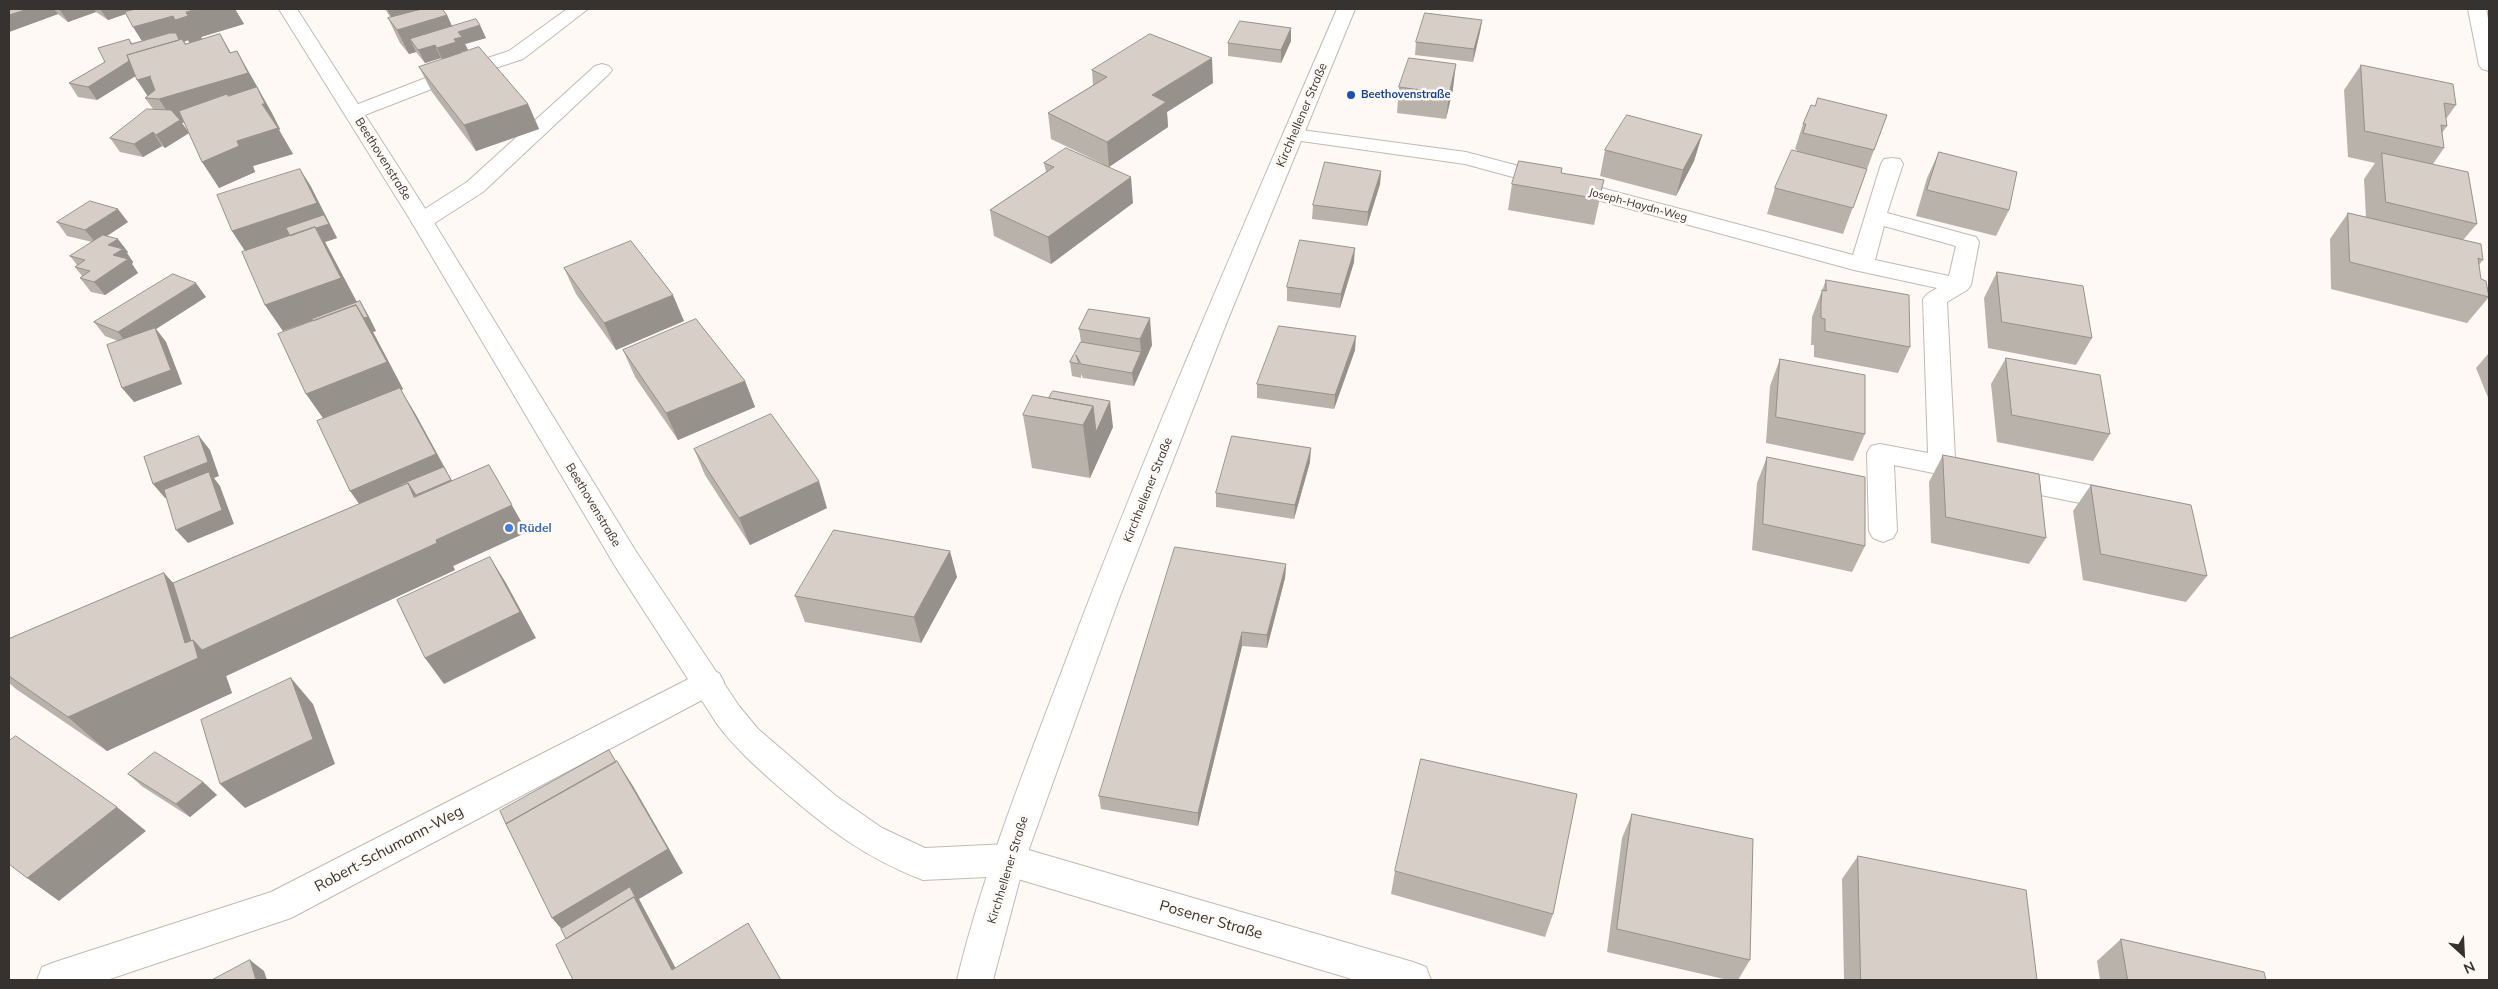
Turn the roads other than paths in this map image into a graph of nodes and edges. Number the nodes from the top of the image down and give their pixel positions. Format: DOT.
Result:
graph roads {
  1 [pos="288,9"];
  2 [pos="579,9"];
  3 [pos="1346,9"];
  4 [pos="2477,9"];
  5 [pos="2489,65"];
  6 [pos="602,70"];
  7 [pos="354,112"];
  8 [pos="1294,135"];
  9 [pos="1892,164"];
  10 [pos="1875,217"];
  11 [pos="422,221"];
  12 [pos="1862,265"];
  13 [pos="1959,285"];
  14 [pos="1942,465"];
  15 [pos="2109,499"];
  16 [pos="1883,531"];
  17 [pos="708,682"];
  18 [pos="1008,860"];
  19 [pos="55,980"];
  20 [pos="975,980"];
  21 [pos="1413,980"];
  1 -- 7 [label="street, Beethovenstraße"];
  2 -- 7 [label="street"];
  3 -- 8 [label="street, Kirchhellener Straße"];
  4 -- 5 [label="street"];
  6 -- 11 [label="street"];
  7 -- 11 [label="street, Beethovenstraße"];
  8 -- 12 [label="street, Joseph-Haydn-Weg"];
  8 -- 18 [label="street, Kirchhellener Straße"];
  9 -- 10 [label="street"];
  10 -- 12 [label="street"];
  10 -- 13 [label="street"];
  11 -- 17 [label="street, Beethovenstraße"];
  12 -- 13 [label="street, Joseph-Haydn-Weg"];
  13 -- 14 [label="street"];
  14 -- 15 [label="street"];
  14 -- 16 [label="street"];
  17 -- 18 [label="street, Beethovenstraße"];
  17 -- 19 [label="street, Robert-Schumann-Weg"];
  18 -- 20 [label="street, Kirchhellener Straße"];
  18 -- 21 [label="street, Posener Straße"];
}
